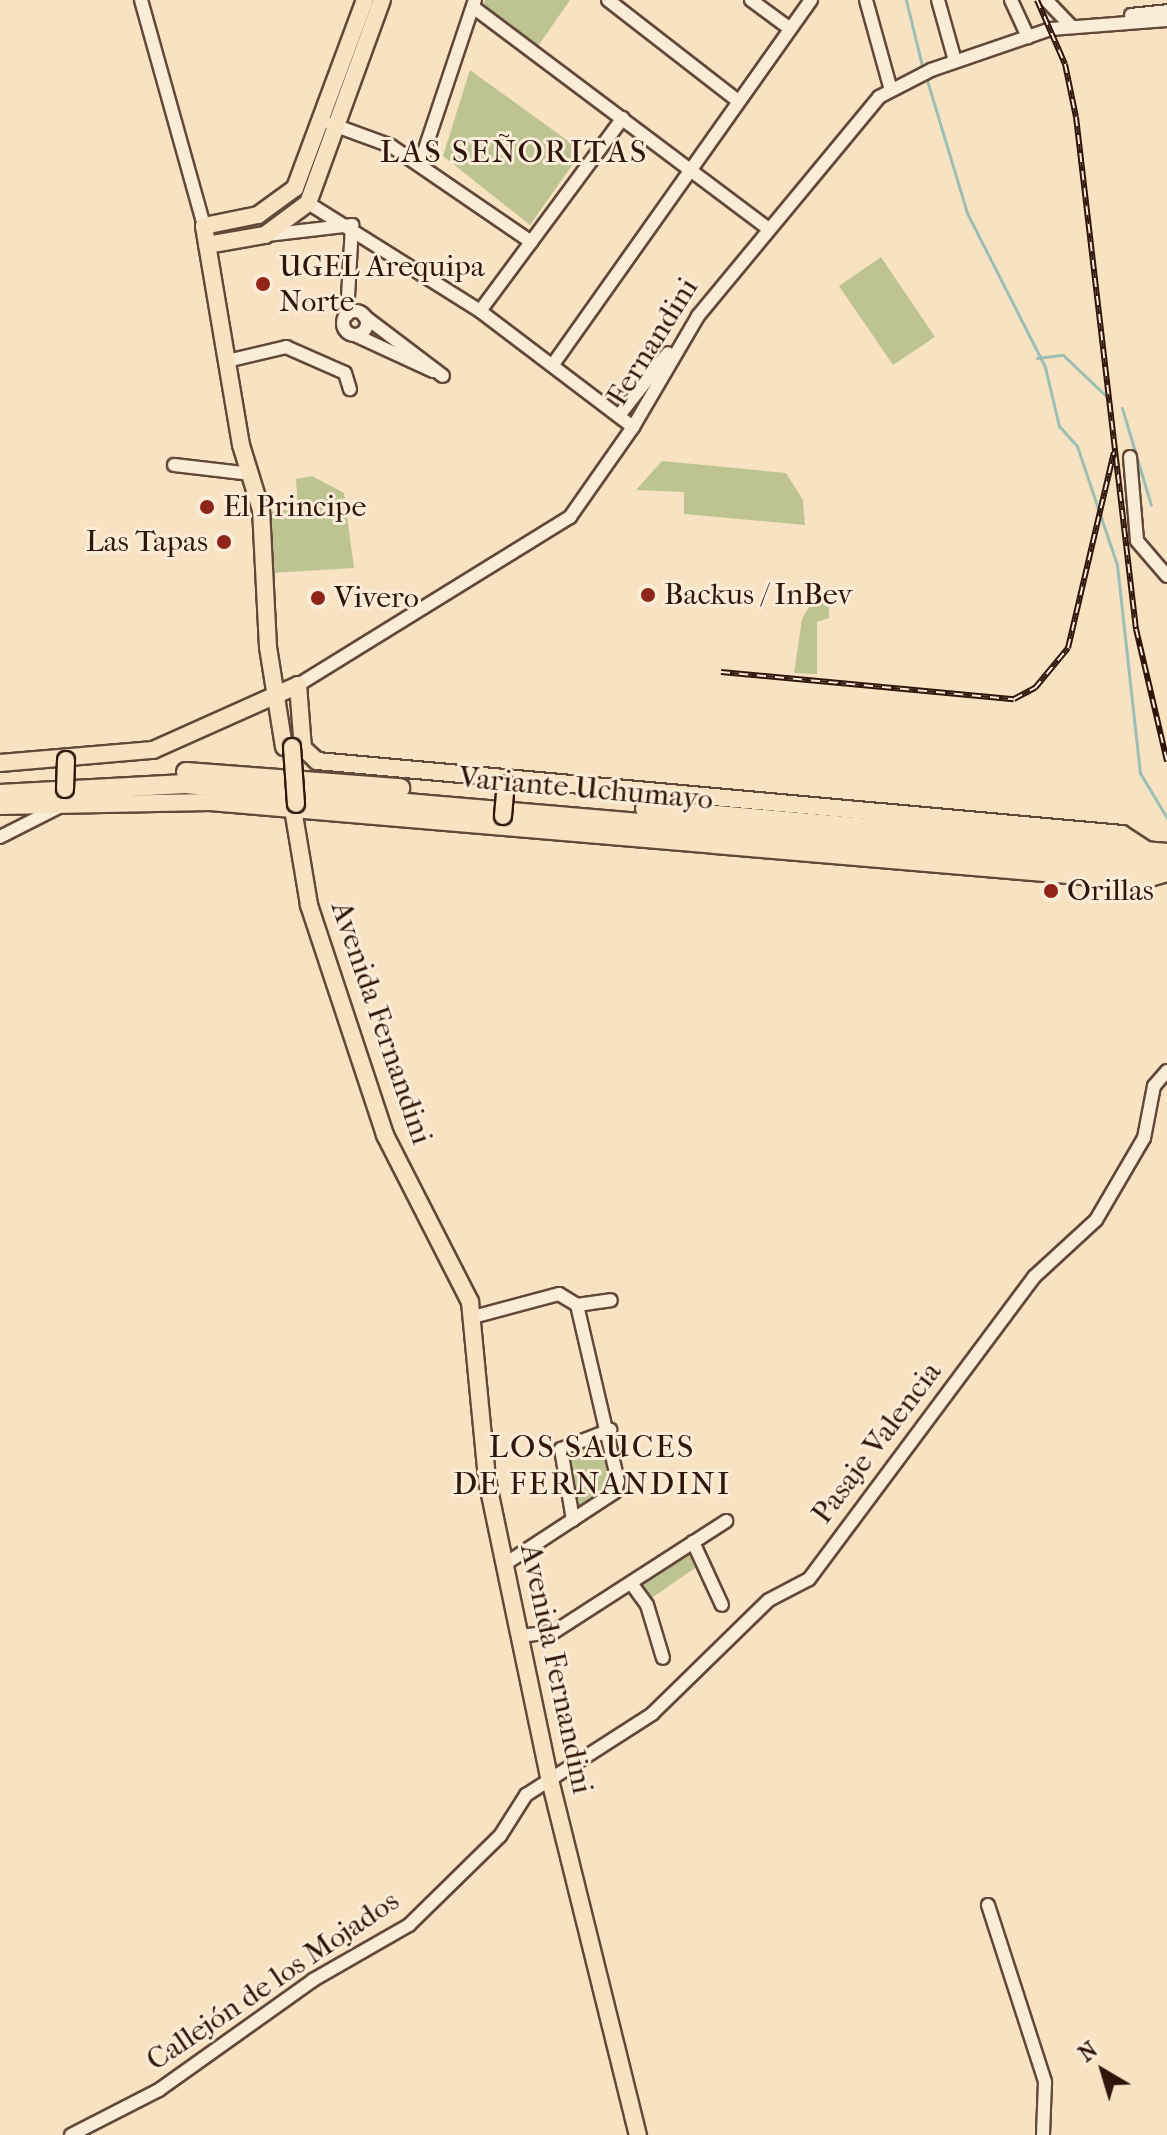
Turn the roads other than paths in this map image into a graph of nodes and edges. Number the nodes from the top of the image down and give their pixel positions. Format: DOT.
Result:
graph roads {
  1 [pos="141,0"];
  2 [pos="365,0"];
  3 [pos="382,0"];
  4 [pos="608,0"];
  5 [pos="751,0"];
  6 [pos="811,0"];
  7 [pos="866,0"];
  8 [pos="938,0"];
  9 [pos="1011,0"];
  10 [pos="1046,0"];
  11 [pos="474,4"];
  12 [pos="624,4"];
  13 [pos="1167,11"];
  14 [pos="1167,20"];
  15 [pos="1071,26"];
  16 [pos="789,28"];
  17 [pos="1028,37"];
  18 [pos="955,61"];
  19 [pos="891,90"];
  20 [pos="737,100"];
  21 [pos="623,118"];
  22 [pos="332,125"];
  23 [pos="420,164"];
  24 [pos="693,172"];
  25 [pos="308,203"];
  26 [pos="352,225"];
  27 [pos="204,226"];
  28 [pos="767,228"];
  29 [pos="265,235"];
  30 [pos="531,242"];
  31 [pos="207,245"];
  32 [pos="480,311"];
  33 [pos="347,315"];
  34 [pos="364,316"];
  35 [pos="698,316"];
  36 [pos="355,335"];
  37 [pos="227,361"];
  38 [pos="554,363"];
  39 [pos="350,389"];
  40 [pos="621,413"];
  41 [pos="633,427"];
  42 [pos="1130,457"];
  43 [pos="174,465"];
  44 [pos="251,474"];
  45 [pos="1167,576"];
  46 [pos="286,690"];
  47 [pos="69,758"];
  48 [pos="0,763"];
  49 [pos="502,780"];
  50 [pos="0,781"];
  51 [pos="0,794"];
  52 [pos="68,795"];
  53 [pos="293,805"];
  54 [pos="0,806"];
  55 [pos="499,819"];
  56 [pos="0,837"];
  57 [pos="1158,853"];
  58 [pos="1167,870"];
  59 [pos="1167,1071"];
  60 [pos="611,1300"];
  61 [pos="577,1305"];
  62 [pos="473,1317"];
  63 [pos="610,1430"];
  64 [pos="573,1520"];
  65 [pos="726,1521"];
  66 [pos="693,1542"];
  67 [pos="505,1564"];
  68 [pos="631,1583"];
  69 [pos="722,1605"];
  70 [pos="520,1636"];
  71 [pos="663,1658"];
  72 [pos="549,1776"];
  73 [pos="988,1905"];
  74 [pos="71,2135"];
  75 [pos="638,2135"];
  76 [pos="1043,2135"];
  1 -- 27 [label="street"];
  2 -- 22 [label="main road"];
  3 -- 22 [label="main road"];
  4 -- 12 [label="street"];
  5 -- 16 [label="street"];
  6 -- 16 [label="street"];
  7 -- 19 [label="street"];
  8 -- 18 [label="street"];
  9 -- 17 [label="street"];
  10 -- 15 [label="street"];
  11 -- 21 [label="street"];
  11 -- 23 [label="street"];
  12 -- 20 [label="street"];
  13 -- 15 [label="street"];
  14 -- 15 [label="street"];
  15 -- 17 [label="street, Fernandini"];
  16 -- 20 [label="street"];
  17 -- 18 [label="street, Fernandini"];
  18 -- 19 [label="street, Fernandini"];
  19 -- 28 [label="street, Fernandini"];
  20 -- 24 [label="street"];
  21 -- 24 [label="street"];
  21 -- 30 [label="street"];
  22 -- 23 [label="street"];
  22 -- 25 [label="main road"];
  22 -- 27 [label="main road"];
  23 -- 30 [label="street"];
  24 -- 28 [label="street"];
  24 -- 38 [label="street"];
  25 -- 26 [label="street"];
  25 -- 29 [label="main road"];
  26 -- 29 [label="street"];
  26 -- 32 [label="street"];
  26 -- 33 [label="street"];
  27 -- 31 [label="main road"];
  28 -- 35 [label="street, Fernandini"];
  29 -- 31 [label="main road"];
  30 -- 32 [label="street"];
  31 -- 37 [label="main road"];
  32 -- 38 [label="street"];
  33 -- 34 [label="street"];
  33 -- 36 [label="street"];
  34 -- 36 [label="street"];
  34 -- 36 [label="street"];
  35 -- 40 [label="street"];
  35 -- 41 [label="street, Fernandini"];
  37 -- 39 [label="street"];
  37 -- 44 [label="main road"];
  38 -- 40 [label="street"];
  40 -- 41 [label="street"];
  41 -- 46 [label="street, Fernandini"];
  42 -- 45 [label="street"];
  43 -- 44 [label="street"];
  44 -- 46 [label="main road"];
  46 -- 47 [label="main road"];
  46 -- 49 [label="main road, Variante Uchumayo"];
  46 -- 53 [label="main road, Avenida Fernandini, bridge"];
  47 -- 48 [label="main road"];
  47 -- 52 [label="main road, bridge"];
  49 -- 55 [label="main road, bridge"];
  49 -- 57 [label="main road, Variante Uchumayo"];
  50 -- 57 [label="highway, Variante Uchumayo"];
  51 -- 58 [label="highway, Variante Uchumayo"];
  52 -- 53 [label="main road, Variante Uchumayo"];
  52 -- 54 [label="main road, Variante Uchumayo"];
  52 -- 56 [label="street"];
  53 -- 55 [label="main road, Variante Uchumayo"];
  53 -- 62 [label="main road, Avenida Fernandini"];
  55 -- 58 [label="main road, Variante Uchumayo"];
  59 -- 72 [label="street, Pasaje Valencia"];
  60 -- 61 [label="street"];
  61 -- 62 [label="street"];
  61 -- 63 [label="street"];
  62 -- 67 [label="main road, Avenida Fernandini"];
  63 -- 64 [label="street"];
  63 -- 64 [label="street"];
  64 -- 67 [label="street"];
  65 -- 66 [label="street"];
  66 -- 68 [label="street"];
  66 -- 69 [label="street"];
  67 -- 70 [label="main road, Avenida Fernandini"];
  68 -- 70 [label="street"];
  68 -- 71 [label="street"];
  70 -- 72 [label="main road, Avenida Fernandini"];
  72 -- 74 [label="street, Callejón de los Mojados"];
  72 -- 75 [label="main road, Avenida Fernandini"];
  73 -- 76 [label="street"];
}
